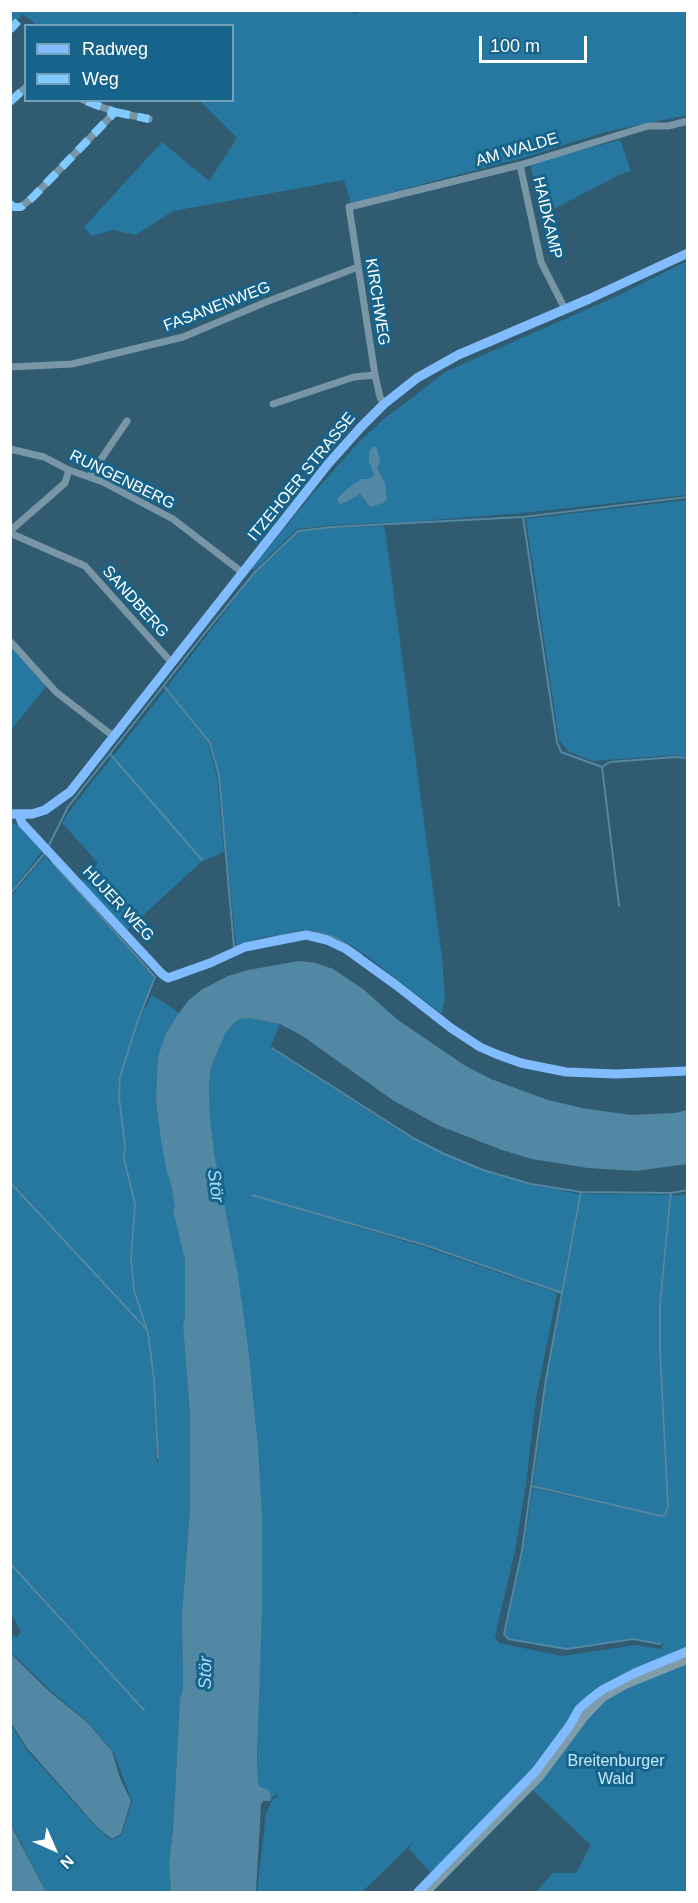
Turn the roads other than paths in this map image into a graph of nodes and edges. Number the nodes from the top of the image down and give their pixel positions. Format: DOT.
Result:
graph roads {
  1 [pos="24,89"];
  2 [pos="10,102"];
  3 [pos="88,102"];
  4 [pos="115,112"];
  5 [pos="149,119"];
  6 [pos="687,121"];
  7 [pos="520,165"];
  8 [pos="10,204"];
  9 [pos="353,207"];
  10 [pos="687,253"];
  11 [pos="358,267"];
  12 [pos="565,309"];
  13 [pos="10,367"];
  14 [pos="375,375"];
  15 [pos="273,404"];
  16 [pos="384,404"];
  17 [pos="128,421"];
  18 [pos="10,448"];
  19 [pos="69,470"];
  20 [pos="89,477"];
  21 [pos="10,532"];
  22 [pos="243,573"];
  23 [pos="10,640"];
  24 [pos="172,663"];
  25 [pos="113,736"];
  26 [pos="15,814"];
  27 [pos="210,963"];
  28 [pos="687,1659"];
  29 [pos="426,1893"];
  1 -- 2 [label="street"];
  3 -- 4 [label="street"];
  4 -- 5 [label="street"];
  4 -- 8 [label="street"];
  6 -- 7 [label="street, AM WALDE"];
  7 -- 9 [label="street, AM WALDE"];
  7 -- 12 [label="street, HAIDKAMP"];
  9 -- 11 [label="street, KIRCHWEG"];
  10 -- 12 [label="street, ITZEHOER STRASSE"];
  11 -- 13 [label="street, FASANENWEG"];
  11 -- 14 [label="street, KIRCHWEG"];
  12 -- 16 [label="street, ITZEHOER STRASSE"];
  14 -- 15 [label="street"];
  14 -- 16 [label="street, KIRCHWEG"];
  16 -- 22 [label="street, ITZEHOER STRASSE"];
  17 -- 20 [label="street"];
  18 -- 19 [label="street, RUNGENBERG"];
  19 -- 20 [label="street, RUNGENBERG"];
  19 -- 21 [label="street"];
  20 -- 22 [label="street, RUNGENBERG"];
  21 -- 24 [label="street, SANDBERG"];
  22 -- 24 [label="street, ITZEHOER STRASSE"];
  23 -- 25 [label="street"];
  24 -- 25 [label="street, ITZEHOER STRASSE"];
  25 -- 26 [label="street, ITZEHOER STRASSE"];
  26 -- 27 [label="street, HUJER WEG"];
  28 -- 29 [label="street"];
}
